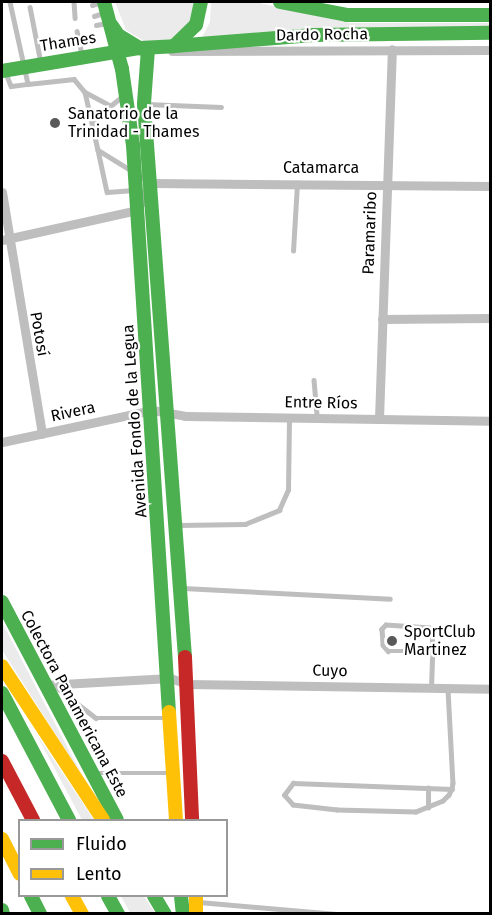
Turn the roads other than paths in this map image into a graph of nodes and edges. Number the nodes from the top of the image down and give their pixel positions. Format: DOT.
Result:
graph roads {
  1 [pos="10,2"];
  2 [pos="74,2"];
  3 [pos="201,2"];
  4 [pos="280,2"];
  5 [pos="30,7"];
  6 [pos="101,12"];
  7 [pos="490,15"];
  8 [pos="75,18"];
  9 [pos="77,31"];
  10 [pos="490,33"];
  11 [pos="174,46"];
  12 [pos="148,49"];
  13 [pos="392,49"];
  14 [pos="490,50"];
  15 [pos="117,51"];
  16 [pos="83,57"];
  17 [pos="41,64"];
  18 [pos="24,66"];
  19 [pos="3,71"];
  20 [pos="28,84"];
  21 [pos="85,92"];
  22 [pos="127,94"];
  23 [pos="108,104"];
  24 [pos="144,104"];
  25 [pos="221,107"];
  26 [pos="93,120"];
  27 [pos="98,150"];
  28 [pos="134,170"];
  29 [pos="151,183"];
  30 [pos="297,183"];
  31 [pos="387,183"];
  32 [pos="490,186"];
  33 [pos="135,189"];
  34 [pos="2,192"];
  35 [pos="137,210"];
  36 [pos="2,230"];
  37 [pos="4,239"];
  38 [pos="293,251"];
  39 [pos="490,318"];
  40 [pos="382,319"];
  41 [pos="314,380"];
  42 [pos="152,410"];
  43 [pos="167,415"];
  44 [pos="289,417"];
  45 [pos="317,417"];
  46 [pos="379,419"];
  47 [pos="490,421"];
  48 [pos="42,434"];
  49 [pos="2,442"];
  50 [pos="175,525"];
  51 [pos="180,588"];
  52 [pos="390,599"];
  53 [pos="2,602"];
  54 [pos="432,651"];
  55 [pos="2,666"];
  56 [pos="170,678"];
  57 [pos="187,684"];
  58 [pos="49,685"];
  59 [pos="430,688"];
  60 [pos="448,688"];
  61 [pos="490,689"];
  62 [pos="2,693"];
  63 [pos="171,718"];
  64 [pos="2,761"];
  65 [pos="174,772"];
  66 [pos="91,773"];
  67 [pos="428,788"];
  68 [pos="452,789"];
  69 [pos="428,808"];
  70 [pos="32,819"];
  71 [pos="68,819"];
  72 [pos="102,819"];
  73 [pos="116,819"];
  74 [pos="176,819"];
  75 [pos="192,819"];
  76 [pos="2,839"];
  77 [pos="18,870"];
  78 [pos="32,897"];
  79 [pos="73,897"];
  80 [pos="109,897"];
  81 [pos="155,897"];
  82 [pos="182,897"];
  83 [pos="196,904"];
  84 [pos="40,914"];
  85 [pos="82,914"];
  86 [pos="118,914"];
  87 [pos="165,914"];
  88 [pos="183,914"];
  89 [pos="336,914"];
  1 -- 18 [label="lane"];
  2 -- 8 [label="lane"];
  3 -- 11 [label="main road"];
  4 -- 7 [label="main road"];
  5 -- 17 [label="lane"];
  6 -- 12 [label="main road"];
  6 -- 15 [label="main road, Avenida Fondo de la Legua"];
  9 -- 16 [label="lane"];
  10 -- 11 [label="main road, Thames"];
  11 -- 12 [label="main road, Thames"];
  12 -- 13 [label="street, Dardo Rocha"];
  12 -- 15 [label="main road, Thames"];
  12 -- 24 [label="main road, Avenida Fondo de la Legua"];
  13 -- 14 [label="street, Dardo Rocha"];
  13 -- 31 [label="street, Paramaribo"];
  15 -- 16 [label="main road, Thames"];
  15 -- 22 [label="main road, Avenida Fondo de la Legua"];
  16 -- 17 [label="main road, Thames"];
  17 -- 18 [label="main road, Thames"];
  18 -- 19 [label="main road, Thames"];
  18 -- 20 [label="lane"];
  19 -- 20 [label="lane"];
  20 -- 21 [label="lane"];
  21 -- 23 [label="lane"];
  21 -- 26 [label="lane"];
  22 -- 23 [label="lane"];
  22 -- 28 [label="main road, Avenida Fondo de la Legua"];
  23 -- 26 [label="lane"];
  24 -- 25 [label="lane"];
  24 -- 29 [label="main road, Avenida Fondo de la Legua"];
  26 -- 27 [label="lane"];
  27 -- 28 [label="lane"];
  27 -- 33 [label="lane"];
  28 -- 29 [label="lane"];
  28 -- 33 [label="main road, Avenida Fondo de la Legua"];
  29 -- 30 [label="street, Catamarca"];
  29 -- 33 [label="lane"];
  29 -- 35 [label="street"];
  29 -- 43 [label="main road, Avenida Fondo de la Legua"];
  30 -- 31 [label="street, Catamarca"];
  30 -- 38 [label="lane"];
  31 -- 32 [label="street, Catamarca"];
  31 -- 40 [label="street, Paramaribo"];
  33 -- 35 [label="main road, Avenida Fondo de la Legua"];
  34 -- 37 [label="street, Potosí"];
  35 -- 37 [label="street"];
  35 -- 42 [label="main road, Avenida Fondo de la Legua"];
  36 -- 37 [label="street, Potosí"];
  37 -- 48 [label="street, Potosí"];
  39 -- 40 [label="street"];
  40 -- 46 [label="street, Paramaribo"];
  41 -- 45 [label="lane"];
  42 -- 43 [label="street, Entre Ríos"];
  42 -- 48 [label="street, Rivera"];
  42 -- 56 [label="main road, Avenida Fondo de la Legua"];
  43 -- 44 [label="street, Entre Ríos"];
  43 -- 50 [label="main road, Avenida Fondo de la Legua"];
  44 -- 45 [label="street, Entre Ríos"];
  44 -- 50 [label="lane"];
  45 -- 46 [label="street, Entre Ríos"];
  46 -- 47 [label="street, Entre Ríos"];
  48 -- 49 [label="street, Rivera"];
  50 -- 51 [label="main road, Avenida Fondo de la Legua"];
  51 -- 52 [label="lane"];
  51 -- 57 [label="main road, Avenida Fondo de la Legua"];
  53 -- 58 [label="main road, Colectora Panamericana Este"];
  54 -- 54 [label="lane"];
  54 -- 59 [label="lane"];
  55 -- 72 [label="main road"];
  56 -- 57 [label="street, Cuyo"];
  56 -- 58 [label="street"];
  56 -- 63 [label="main road, Avenida Fondo de la Legua"];
  57 -- 59 [label="street, Cuyo"];
  57 -- 75 [label="main road, Avenida Fondo de la Legua"];
  58 -- 63 [label="lane"];
  58 -- 66 [label="main road, Colectora Panamericana Este"];
  59 -- 60 [label="street, Cuyo"];
  60 -- 61 [label="street, Cuyo"];
  60 -- 68 [label="lane"];
  62 -- 71 [label="main road"];
  63 -- 65 [label="main road, Avenida Fondo de la Legua"];
  64 -- 70 [label="main road"];
  65 -- 66 [label="lane"];
  65 -- 74 [label="main road, Avenida Fondo de la Legua"];
  66 -- 73 [label="main road, Colectora Panamericana Este"];
  67 -- 68 [label="lane"];
  67 -- 69 [label="lane"];
  67 -- 69 [label="lane"];
  68 -- 69 [label="lane"];
  76 -- 77 [label="main road"];
  78 -- 84 [label="main road"];
  79 -- 85 [label="main road"];
  80 -- 86 [label="main road"];
  81 -- 87 [label="main road"];
  82 -- 88 [label="main road"];
  83 -- 89 [label="lane"];
}
